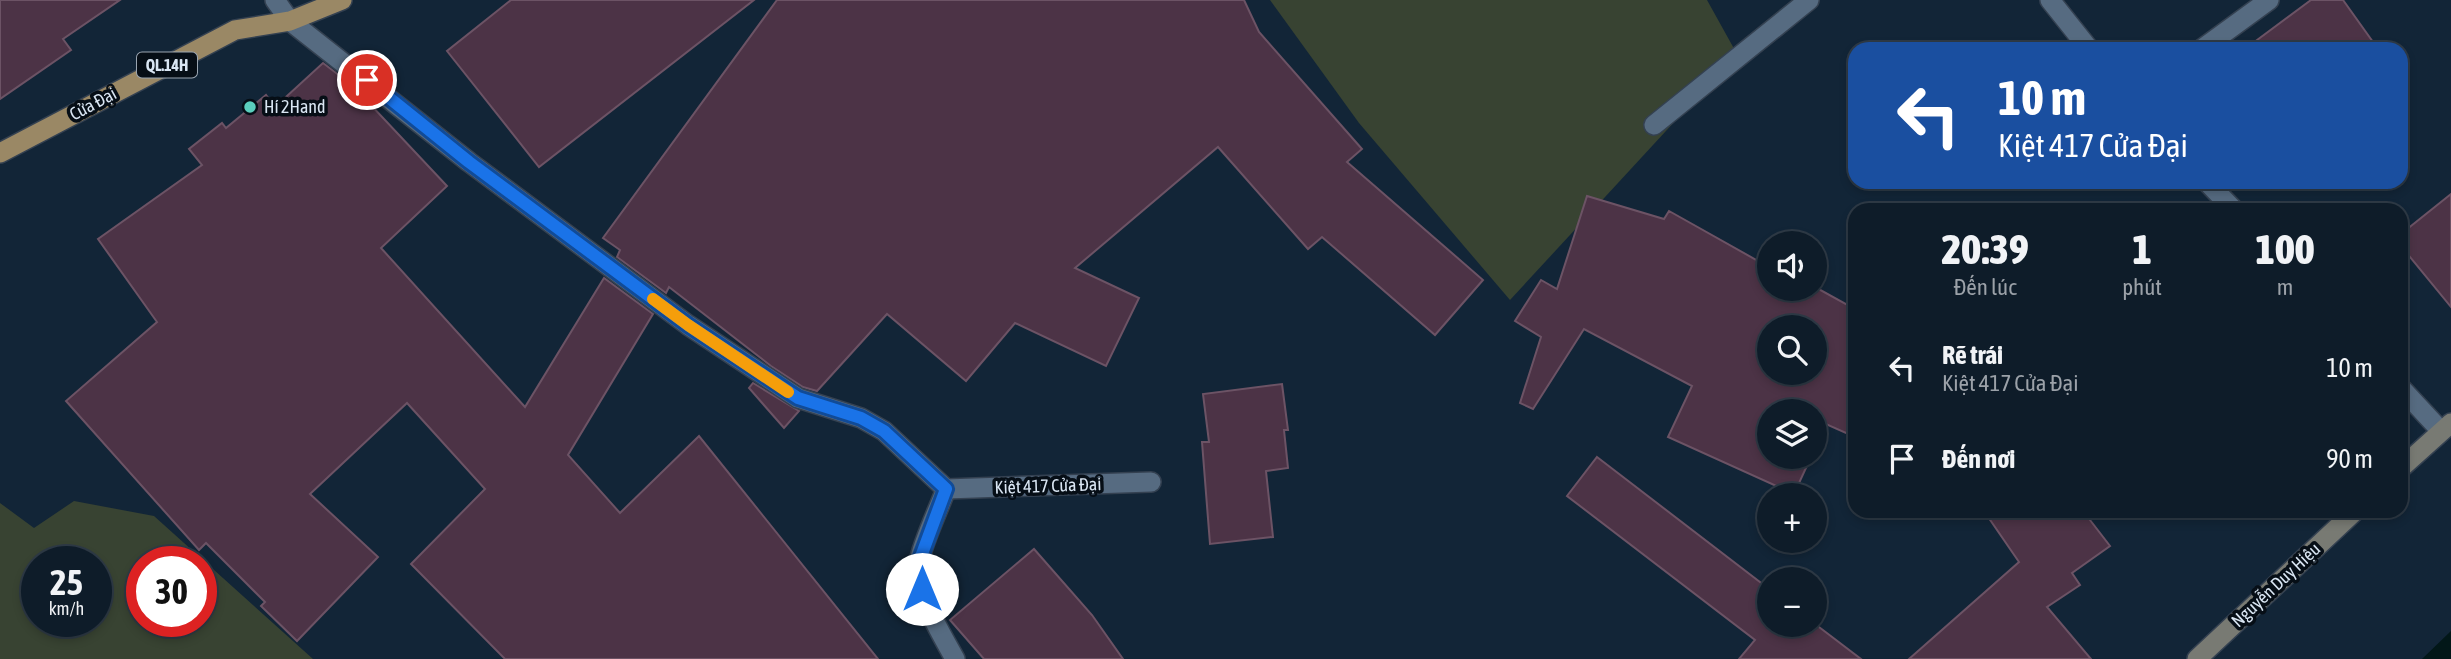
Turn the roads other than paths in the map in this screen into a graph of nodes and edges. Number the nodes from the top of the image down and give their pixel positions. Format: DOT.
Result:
graph roads {
  1 [pos="275,0"];
  2 [pos="342,0"];
  3 [pos="1809,0"];
  4 [pos="2050,0"];
  5 [pos="2269,0"];
  6 [pos="290,21"];
  7 [pos="2083,42"];
  8 [pos="2212,42"];
  9 [pos="1654,125"];
  10 [pos="0,153"];
  11 [pos="2214,189"];
  12 [pos="2227,203"];
  13 [pos="2408,394"];
  14 [pos="2446,427"];
  15 [pos="2408,462"];
  16 [pos="1151,482"];
  17 [pos="946,489"];
  18 [pos="2348,518"];
  19 [pos="955,659"];
  20 [pos="2197,659"];
  1 -- 6 [label="street"];
  2 -- 6 [label="main road, Cửa Đại / QL.14H"];
  3 -- 9 [label="street"];
  4 -- 7 [label="street"];
  5 -- 8 [label="street"];
  6 -- 10 [label="main road, Cửa Đại / QL.14H"];
  6 -- 17 [label="street"];
  11 -- 12 [label="street"];
  13 -- 14 [label="street"];
  14 -- 15 [label="main road"];
  16 -- 17 [label="street, Kiệt 417 Cửa Đại"];
  17 -- 19 [label="street"];
  18 -- 20 [label="main road, Nguyễn Duy Hiệu"];
}
